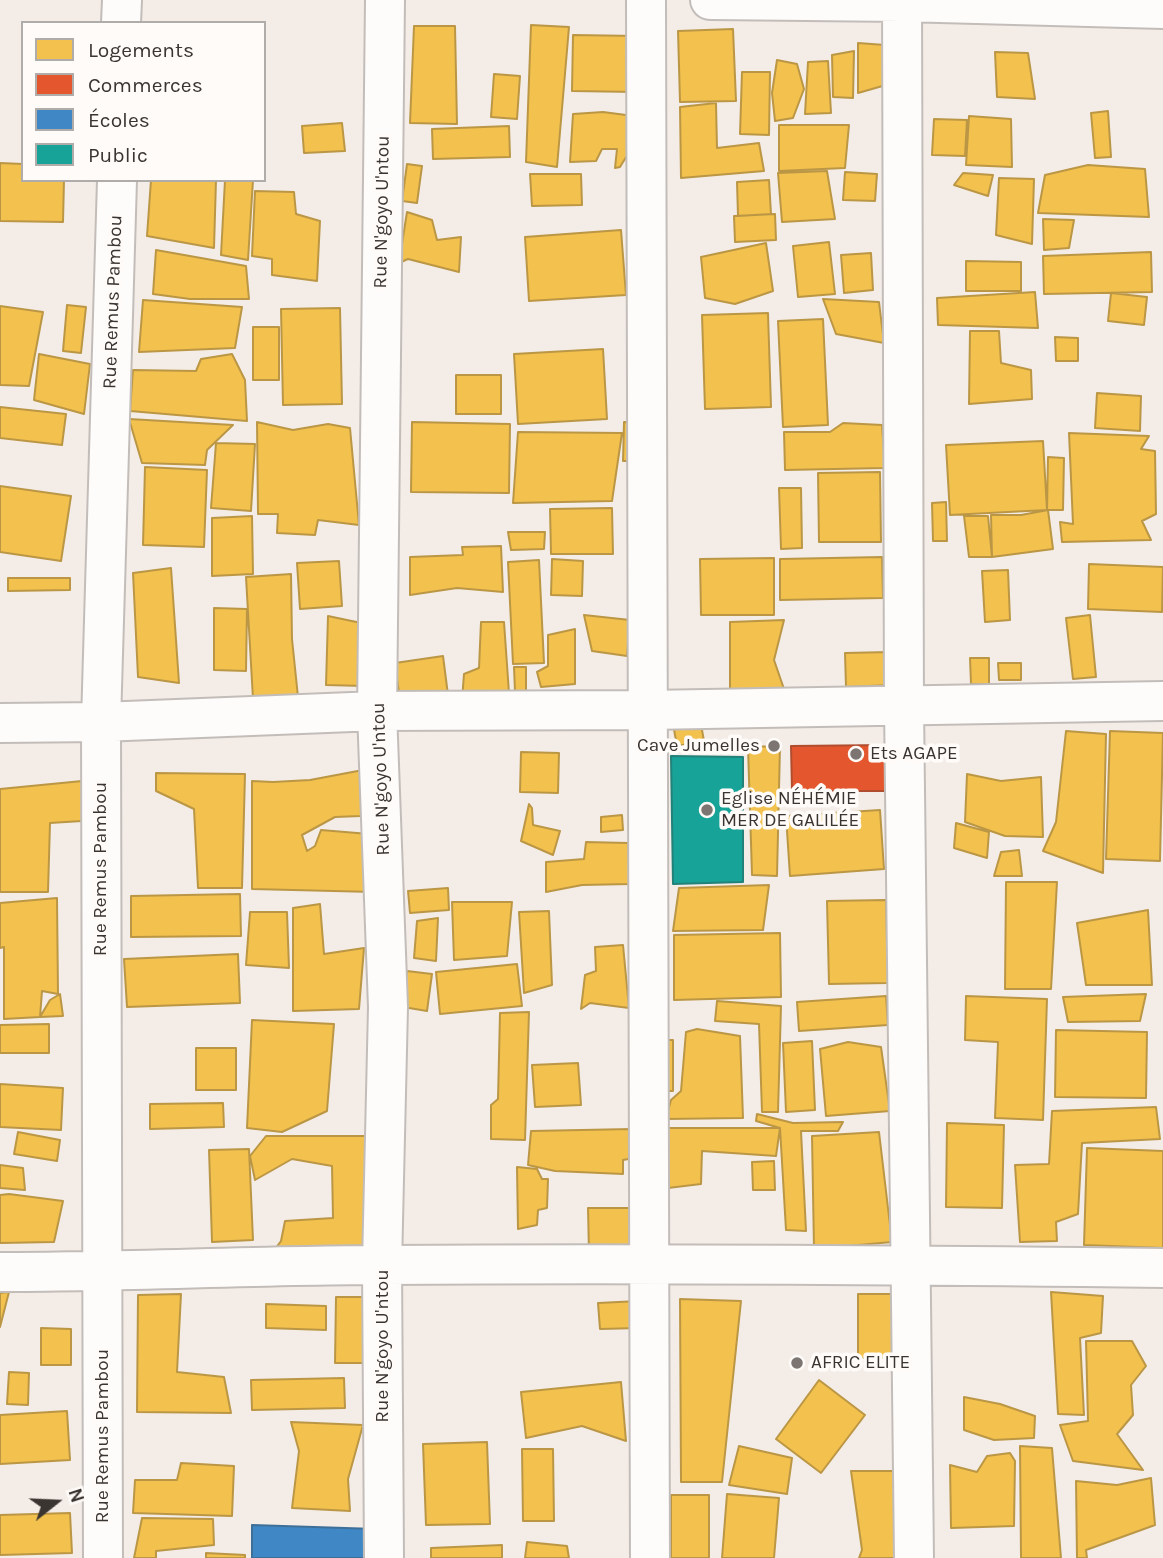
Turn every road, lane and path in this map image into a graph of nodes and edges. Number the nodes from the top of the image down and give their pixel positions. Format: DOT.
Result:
graph roads {
  1 [pos="122,0"];
  2 [pos="385,0"];
  3 [pos="646,0"];
  4 [pos="710,0"];
  5 [pos="902,1"];
  6 [pos="1163,9"];
  7 [pos="121,21"];
  8 [pos="117,182"];
  9 [pos="1163,701"];
  10 [pos="904,705"];
  11 [pos="649,710"];
  12 [pos="377,711"];
  13 [pos="101,722"];
  14 [pos="0,723"];
  15 [pos="649,1264"];
  16 [pos="382,1265"];
  17 [pos="910,1265"];
  18 [pos="1163,1268"];
  19 [pos="0,1272"];
  20 [pos="102,1272"];
  21 [pos="103,1558"];
  22 [pos="384,1558"];
  23 [pos="650,1558"];
  24 [pos="914,1558"];
  1 -- 7 [label="street"];
  2 -- 12 [label="street, Rue N'goyo U'ntou"];
  3 -- 11 [label="street"];
  4 -- 5 [label="street"];
  5 -- 6 [label="street"];
  5 -- 10 [label="street"];
  8 -- 13 [label="street, Rue Remus Pambou"];
  9 -- 10 [label="street"];
  10 -- 11 [label="street"];
  10 -- 17 [label="street"];
  11 -- 12 [label="street"];
  11 -- 15 [label="street"];
  12 -- 13 [label="street"];
  12 -- 16 [label="street, Rue N'goyo U'ntou"];
  13 -- 14 [label="street"];
  13 -- 20 [label="street, Rue Remus Pambou"];
  15 -- 16 [label="street"];
  15 -- 17 [label="street"];
  15 -- 23 [label="street"];
  16 -- 20 [label="street"];
  16 -- 22 [label="street, Rue N'goyo U'ntou"];
  17 -- 18 [label="street"];
  17 -- 24 [label="street"];
  19 -- 20 [label="street"];
  20 -- 21 [label="street, Rue Remus Pambou"];
}
